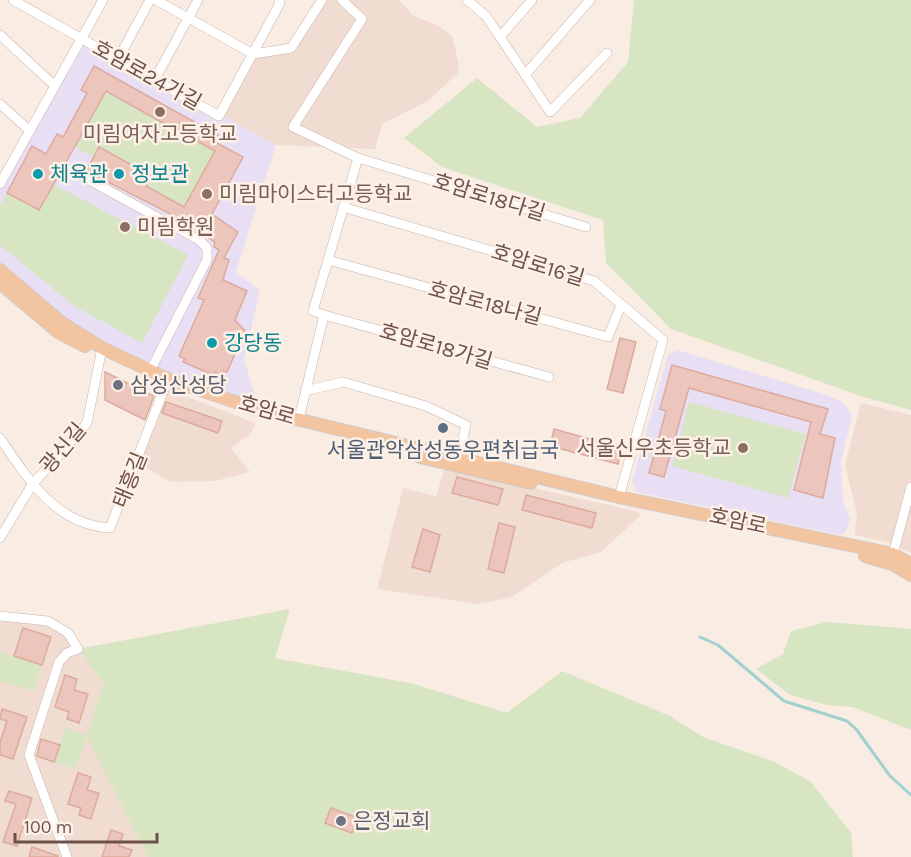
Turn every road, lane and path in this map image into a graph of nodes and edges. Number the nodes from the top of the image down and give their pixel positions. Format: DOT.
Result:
graph roads {
  1 [pos="13,0"];
  2 [pos="103,0"];
  3 [pos="150,0"];
  4 [pos="156,0"];
  5 [pos="198,0"];
  6 [pos="279,0"];
  7 [pos="322,0"];
  8 [pos="342,0"];
  9 [pos="532,0"];
  10 [pos="590,0"];
  11 [pos="471,1"];
  12 [pos="188,18"];
  13 [pos="0,35"];
  14 [pos="500,37"];
  15 [pos="81,38"];
  16 [pos="253,54"];
  17 [pos="607,54"];
  18 [pos="118,59"];
  19 [pos="525,75"];
  20 [pos="155,80"];
  21 [pos="55,86"];
  22 [pos="0,104"];
  23 [pos="30,131"];
  24 [pos="358,158"];
  25 [pos="69,169"];
  26 [pos="1,178"];
  27 [pos="343,207"];
  28 [pos="586,227"];
  29 [pos="328,260"];
  30 [pos="0,270"];
  31 [pos="0,283"];
  32 [pos="621,305"];
  33 [pos="324,315"];
  34 [pos="101,351"];
  35 [pos="150,371"];
  36 [pos="549,378"];
  37 [pos="168,381"];
  38 [pos="305,391"];
  39 [pos="299,419"];
  40 [pos="0,438"];
  41 [pos="459,457"];
  42 [pos="32,484"];
  43 [pos="911,487"];
  44 [pos="619,497"];
  45 [pos="4,521"];
  46 [pos="0,538"];
  47 [pos="892,559"];
  48 [pos="911,564"];
  49 [pos="911,575"];
  50 [pos="0,616"];
  51 [pos="67,857"];
  1 -- 15 [label="street, 호암로24가길"];
  2 -- 15 [label="street"];
  3 -- 18 [label="street"];
  4 -- 12 [label="street"];
  5 -- 12 [label="street"];
  6 -- 16 [label="street"];
  7 -- 16 [label="street"];
  8 -- 24 [label="street, 호암로18다길"];
  9 -- 14 [label="street"];
  10 -- 19 [label="street"];
  11 -- 14 [label="street"];
  12 -- 16 [label="street"];
  12 -- 20 [label="street"];
  13 -- 21 [label="street"];
  14 -- 19 [label="street"];
  15 -- 18 [label="street, 호암로24가길"];
  15 -- 21 [label="street"];
  16 -- 20 [label="street, 호암로24가길"];
  17 -- 19 [label="street"];
  18 -- 20 [label="street, 호암로24가길"];
  21 -- 23 [label="street"];
  22 -- 23 [label="street"];
  23 -- 26 [label="street"];
  24 -- 27 [label="street"];
  24 -- 28 [label="street, 호암로18다길"];
  25 -- 35 [label="street"];
  27 -- 29 [label="street"];
  27 -- 32 [label="street, 호암로16길"];
  29 -- 32 [label="street, 호암로18나길"];
  29 -- 33 [label="street"];
  30 -- 34 [label="main road, 호암로"];
  31 -- 34 [label="main road"];
  32 -- 44 [label="street, 호암로16길"];
  33 -- 36 [label="street, 호암로18가길"];
  33 -- 38 [label="street"];
  34 -- 35 [label="main road, 호암로"];
  34 -- 37 [label="main road"];
  34 -- 42 [label="street, 광신길"];
  35 -- 37 [label="main road, 호암로"];
  37 -- 39 [label="main road, 호암로"];
  37 -- 42 [label="street, 태흥길"];
  37 -- 47 [label="main road"];
  38 -- 39 [label="street"];
  38 -- 41 [label="street, 호암로"];
  39 -- 41 [label="main road, 호암로"];
  40 -- 42 [label="street"];
  41 -- 44 [label="main road, 호암로"];
  42 -- 45 [label="street, 광신길"];
  43 -- 47 [label="street"];
  44 -- 47 [label="main road, 호암로"];
  45 -- 46 [label="street, 광신길"];
  47 -- 48 [label="main road, 호암로"];
  47 -- 49 [label="main road"];
  50 -- 51 [label="street"];
}
